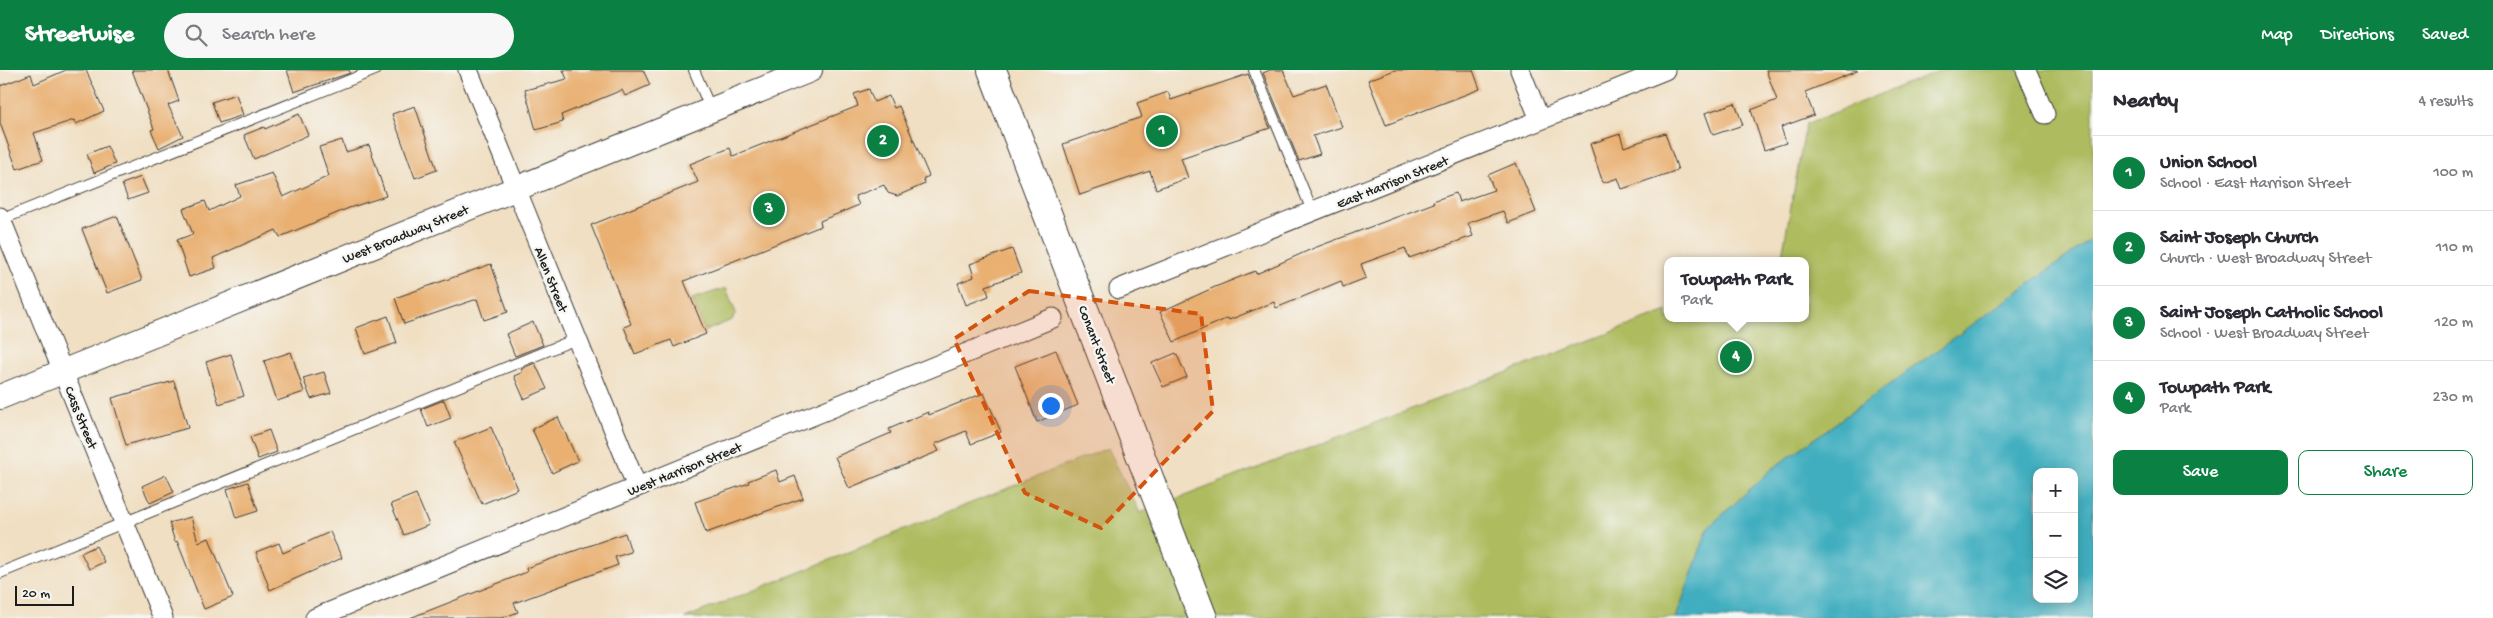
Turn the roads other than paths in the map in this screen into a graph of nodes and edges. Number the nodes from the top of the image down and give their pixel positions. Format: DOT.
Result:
graph roads {
  1 [pos="375,70"];
  2 [pos="468,70"];
  3 [pos="694,70"];
  4 [pos="810,70"];
  5 [pos="992,70"];
  6 [pos="1254,70"];
  7 [pos="1520,70"];
  8 [pos="1665,70"];
  9 [pos="2026,70"];
  10 [pos="711,110"];
  11 [pos="2044,114"];
  12 [pos="1540,120"];
  13 [pos="515,188"];
  14 [pos="1313,213"];
  15 [pos="0,219"];
  16 [pos="1119,290"];
  17 [pos="1053,318"];
  18 [pos="576,339"];
  19 [pos="63,371"];
  20 [pos="0,397"];
  21 [pos="637,487"];
  22 [pos="124,522"];
  23 [pos="0,573"];
  24 [pos="163,618"];
  25 [pos="315,618"];
  26 [pos="1203,618"];
  1 -- 15 [label="lane"];
  2 -- 13 [label="street, Allen Street"];
  3 -- 10 [label="lane"];
  4 -- 10 [label="street, West Broadway Street"];
  5 -- 26 [label="main road, Conant Street"];
  6 -- 14 [label="lane"];
  7 -- 12 [label="street"];
  8 -- 12 [label="street, East Harrison Street"];
  9 -- 11 [label="street"];
  10 -- 13 [label="street, West Broadway Street"];
  12 -- 14 [label="street, East Harrison Street"];
  13 -- 18 [label="street, Allen Street"];
  13 -- 19 [label="street, West Broadway Street"];
  14 -- 16 [label="street, East Harrison Street"];
  15 -- 19 [label="street, Cass Street"];
  17 -- 21 [label="street, West Harrison Street"];
  18 -- 21 [label="street, Allen Street"];
  18 -- 22 [label="lane"];
  19 -- 20 [label="street, West Broadway Street"];
  19 -- 22 [label="street, Cass Street"];
  21 -- 25 [label="street, West Harrison Street"];
  22 -- 23 [label="lane"];
  22 -- 24 [label="street, Cass Street"];
}
